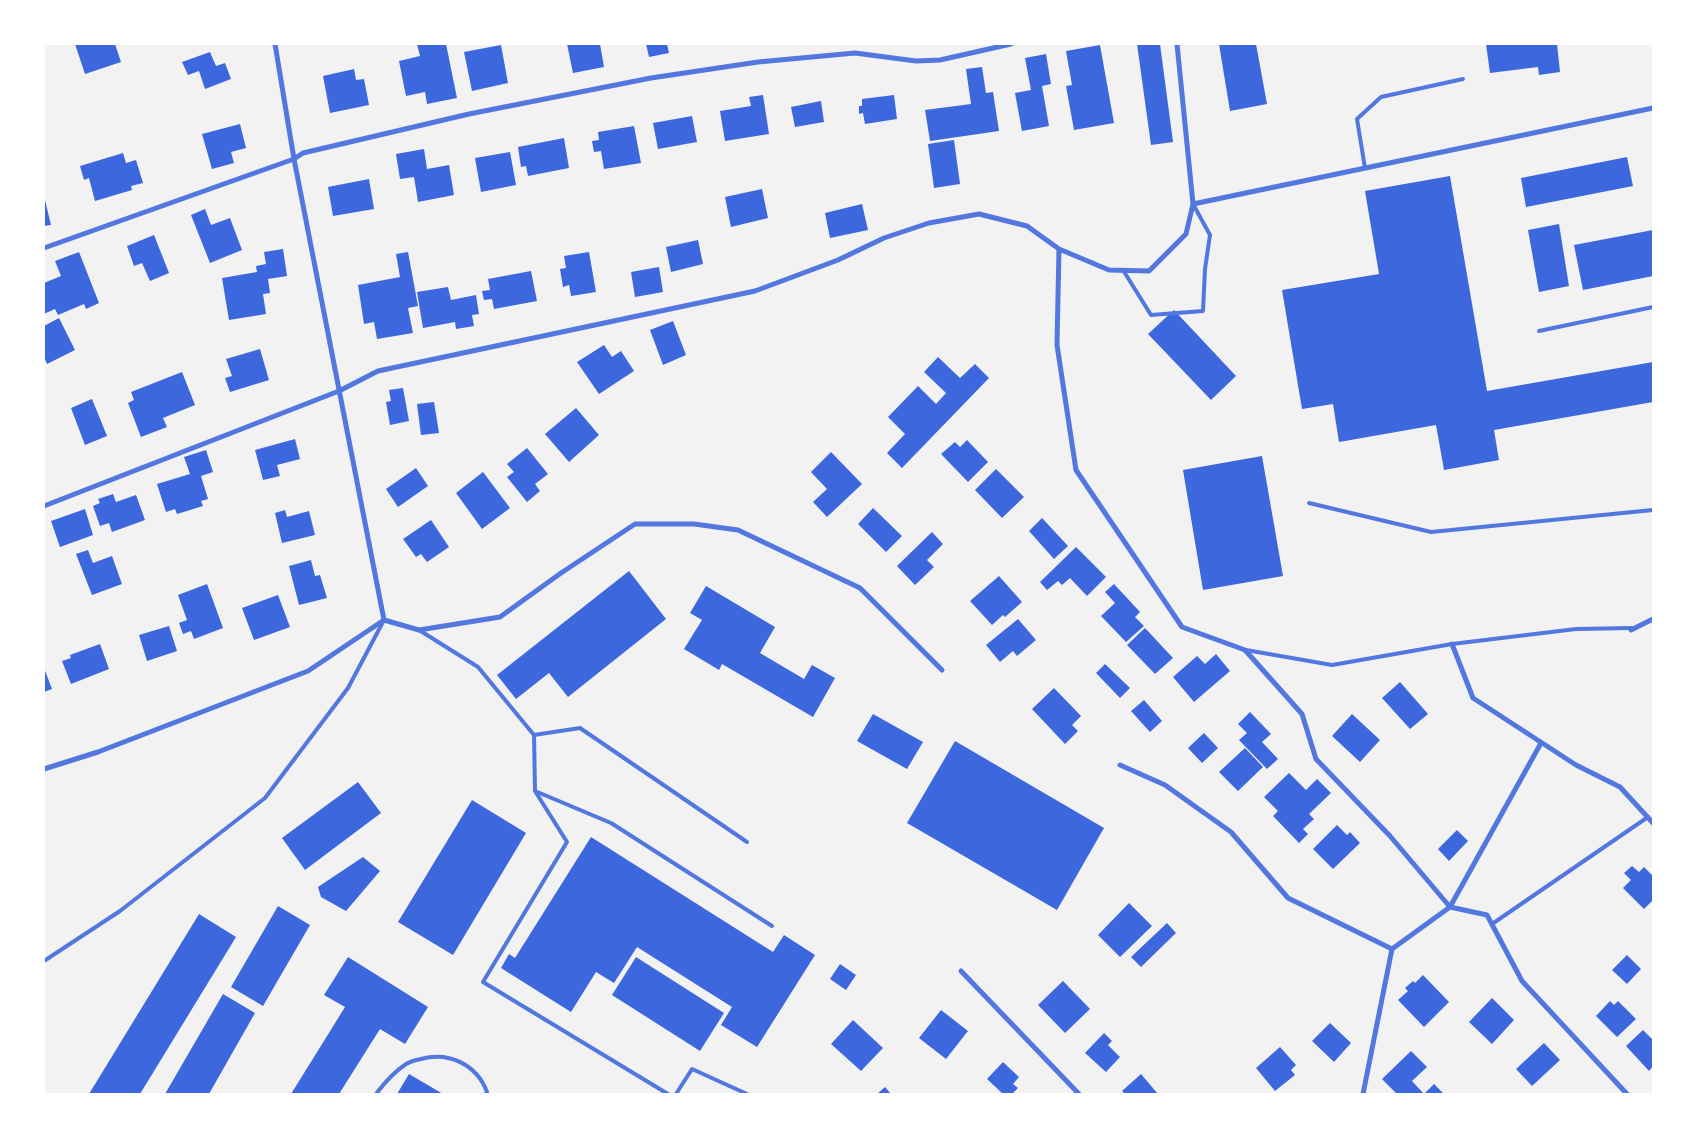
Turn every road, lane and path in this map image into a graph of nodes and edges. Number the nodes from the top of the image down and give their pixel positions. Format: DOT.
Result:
graph roads {
  1 [pos="275,44"];
  2 [pos="1011,44"];
  3 [pos="1177,44"];
  4 [pos="1463,79"];
  5 [pos="1653,108"];
  6 [pos="294,159"];
  7 [pos="1365,168"];
  8 [pos="1193,204"];
  9 [pos="44,248"];
  10 [pos="1059,249"];
  11 [pos="1123,270"];
  12 [pos="1653,307"];
  13 [pos="1539,331"];
  14 [pos="339,391"];
  15 [pos="1310,503"];
  16 [pos="44,506"];
  17 [pos="1653,510"];
  18 [pos="1653,619"];
  19 [pos="384,620"];
  20 [pos="1631,629"];
  21 [pos="419,630"];
  22 [pos="1452,644"];
  23 [pos="1245,650"];
  24 [pos="942,670"];
  25 [pos="534,735"];
  26 [pos="1541,743"];
  27 [pos="1120,765"];
  28 [pos="44,769"];
  29 [pos="535,791"];
  30 [pos="1653,813"];
  31 [pos="1648,818"];
  32 [pos="1653,823"];
  33 [pos="747,842"];
  34 [pos="1450,907"];
  35 [pos="1492,924"];
  36 [pos="772,926"];
  37 [pos="1392,949"];
  38 [pos="44,961"];
  39 [pos="961,971"];
  40 [pos="376,1094"];
  41 [pos="486,1094"];
  42 [pos="668,1094"];
  43 [pos="676,1094"];
  44 [pos="747,1094"];
  45 [pos="1079,1094"];
  46 [pos="1363,1094"];
  47 [pos="1628,1094"];
  1 -- 6 [label="street"];
  2 -- 6 [label="street"];
  3 -- 8 [label="street"];
  4 -- 7 [label="lane"];
  5 -- 7 [label="street"];
  6 -- 9 [label="street"];
  6 -- 14 [label="street"];
  7 -- 8 [label="street"];
  8 -- 11 [label="street"];
  8 -- 11 [label="lane"];
  10 -- 11 [label="street"];
  10 -- 14 [label="street"];
  10 -- 23 [label="street"];
  12 -- 13 [label="lane"];
  14 -- 16 [label="street"];
  14 -- 19 [label="street"];
  15 -- 17 [label="lane"];
  18 -- 20 [label="street"];
  19 -- 21 [label="street"];
  19 -- 28 [label="street"];
  19 -- 38 [label="lane"];
  20 -- 22 [label="lane"];
  21 -- 24 [label="street"];
  21 -- 25 [label="lane"];
  22 -- 23 [label="lane"];
  22 -- 26 [label="street"];
  23 -- 34 [label="street"];
  25 -- 29 [label="lane"];
  25 -- 33 [label="lane"];
  26 -- 31 [label="street"];
  26 -- 34 [label="street"];
  27 -- 37 [label="street"];
  29 -- 36 [label="lane"];
  29 -- 42 [label="lane"];
  30 -- 31 [label="street"];
  31 -- 32 [label="street"];
  31 -- 35 [label="lane"];
  34 -- 35 [label="street"];
  34 -- 37 [label="street"];
  35 -- 47 [label="street"];
  37 -- 46 [label="street"];
  39 -- 45 [label="street"];
  40 -- 41 [label="lane"];
  43 -- 44 [label="lane"];
}
